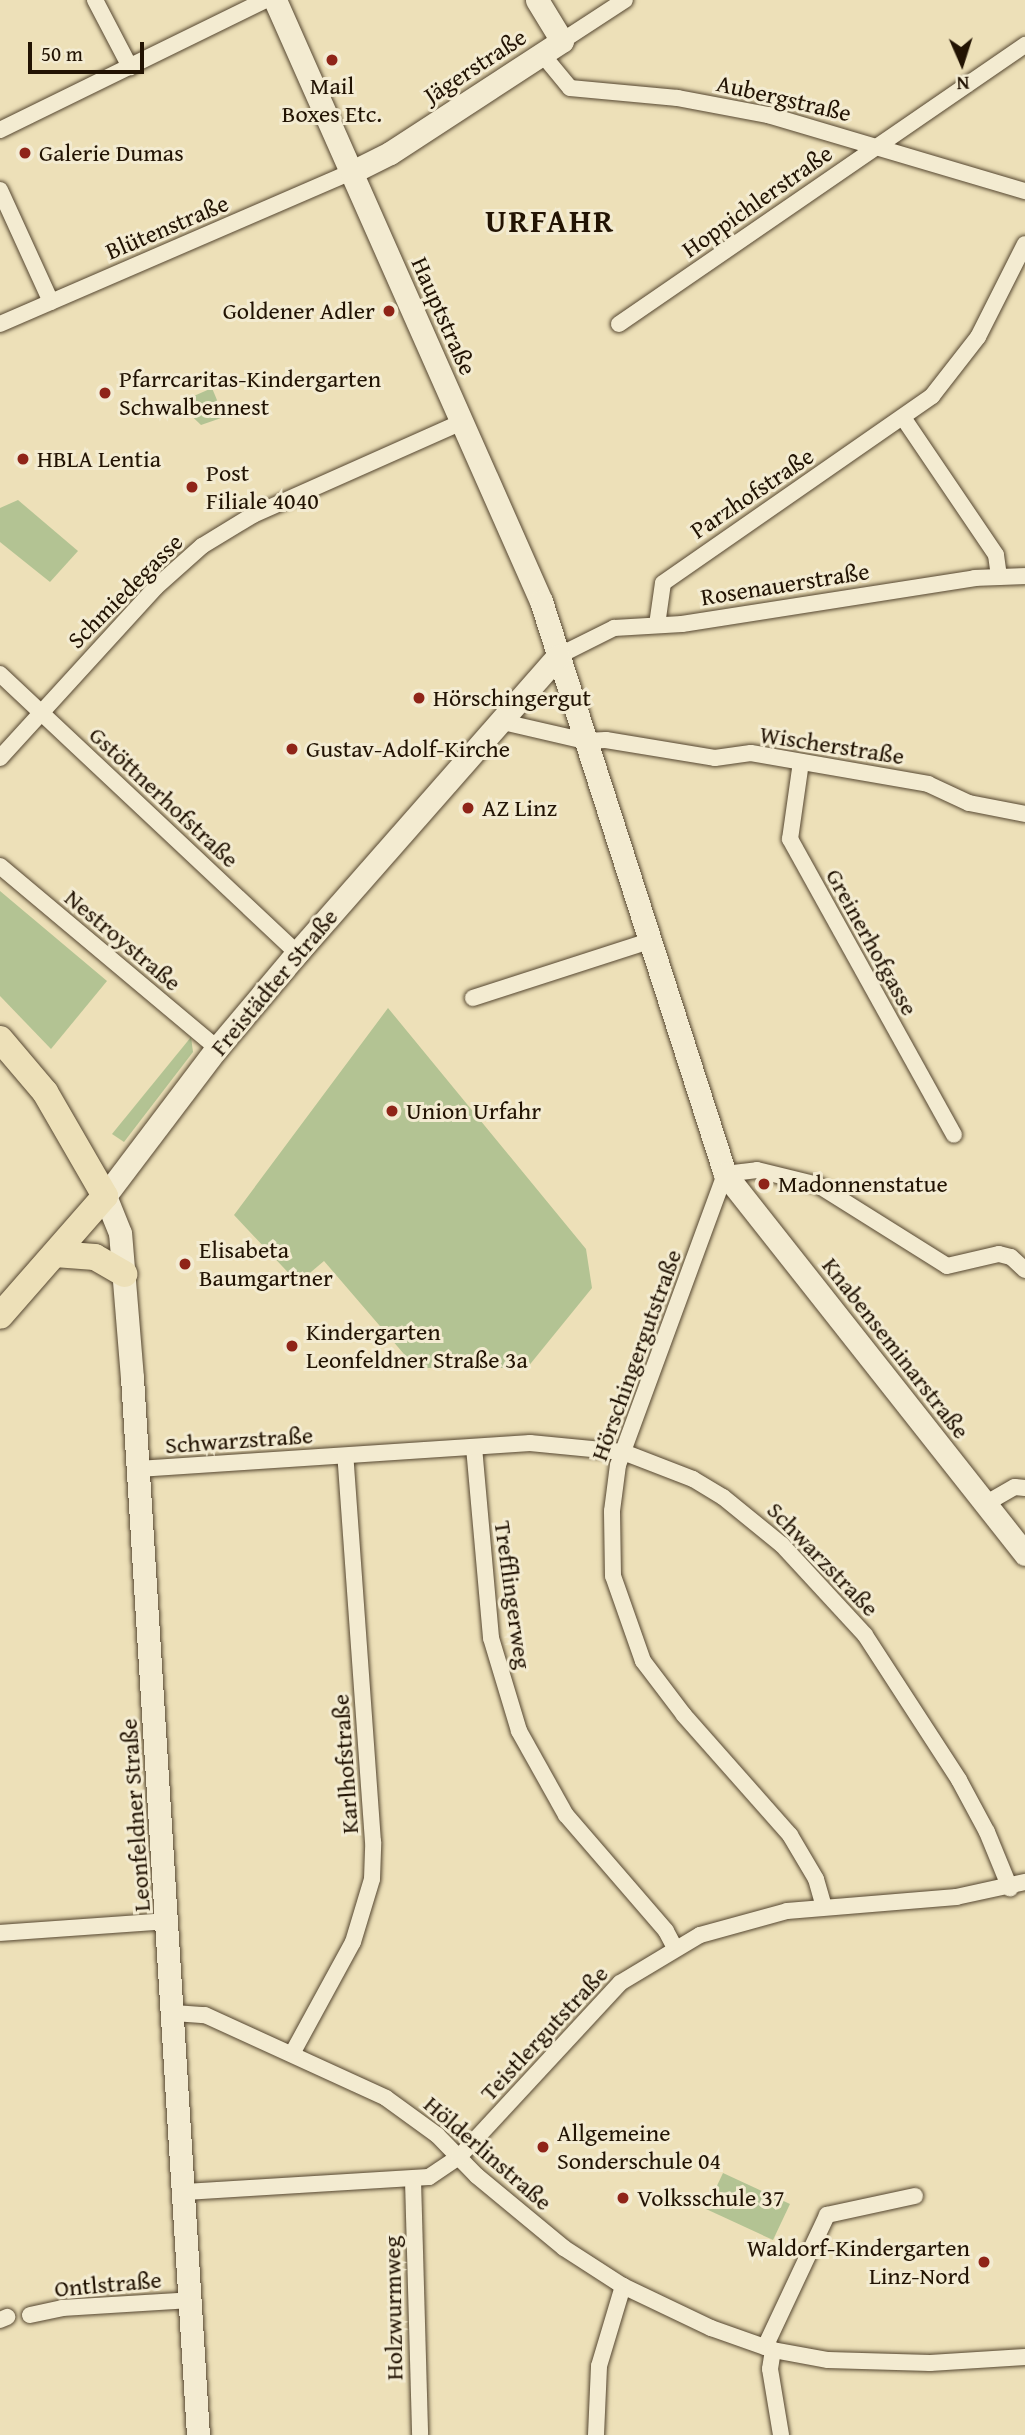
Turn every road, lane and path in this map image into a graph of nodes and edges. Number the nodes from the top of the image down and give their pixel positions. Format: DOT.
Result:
graph roads {
  1 [pos="94,0"];
  2 [pos="265,0"];
  3 [pos="275,0"];
  4 [pos="537,0"];
  5 [pos="625,0"];
  6 [pos="562,41"];
  7 [pos="1025,45"];
  8 [pos="542,54"];
  9 [pos="130,67"];
  10 [pos="0,130"];
  11 [pos="878,145"];
  12 [pos="352,172"];
  13 [pos="0,190"];
  14 [pos="1025,191"];
  15 [pos="1025,244"];
  16 [pos="51,302"];
  17 [pos="0,324"];
  18 [pos="619,324"];
  19 [pos="904,419"];
  20 [pos="462,422"];
  21 [pos="1025,576"];
  22 [pos="999,577"];
  23 [pos="657,625"];
  24 [pos="558,656"];
  25 [pos="0,674"];
  26 [pos="40,712"];
  27 [pos="503,722"];
  28 [pos="585,741"];
  29 [pos="0,758"];
  30 [pos="801,762"];
  31 [pos="1025,814"];
  32 [pos="0,866"];
  33 [pos="649,941"];
  34 [pos="297,953"];
  35 [pos="473,998"];
  36 [pos="0,1039"];
  37 [pos="217,1048"];
  38 [pos="954,1135"];
  39 [pos="725,1174"];
  40 [pos="105,1196"];
  41 [pos="55,1254"];
  42 [pos="1025,1270"];
  43 [pos="124,1274"];
  44 [pos="0,1316"];
  45 [pos="474,1447"];
  46 [pos="623,1452"];
  47 [pos="345,1455"];
  48 [pos="138,1469"];
  49 [pos="1025,1488"];
  50 [pos="985,1504"];
  51 [pos="1025,1554"];
  52 [pos="1017,1885"];
  53 [pos="824,1907"];
  54 [pos="168,1921"];
  55 [pos="0,1933"];
  56 [pos="675,1948"];
  57 [pos="174,2013"];
  58 [pos="293,2052"];
  59 [pos="459,2157"];
  60 [pos="413,2180"];
  61 [pos="185,2192"];
  62 [pos="915,2196"];
  63 [pos="623,2286"];
  64 [pos="191,2300"];
  65 [pos="30,2315"];
  66 [pos="769,2349"];
  67 [pos="1025,2357"];
  68 [pos="198,2435"];
  69 [pos="420,2435"];
  70 [pos="596,2435"];
  71 [pos="781,2435"];
  1 -- 9 [label="street"];
  2 -- 9 [label="street"];
  3 -- 12 [label="street, Hauptstraße"];
  4 -- 6 [label="street"];
  5 -- 6 [label="street, Jägerstraße"];
  6 -- 8 [label="street, Jägerstraße"];
  7 -- 11 [label="street, Hoppichlerstraße"];
  8 -- 11 [label="street, Aubergstraße"];
  8 -- 12 [label="street, Jägerstraße"];
  9 -- 10 [label="street"];
  11 -- 14 [label="street, Aubergstraße"];
  11 -- 18 [label="street, Hoppichlerstraße"];
  12 -- 16 [label="street, Blütenstraße"];
  12 -- 20 [label="street, Hauptstraße"];
  13 -- 16 [label="street"];
  15 -- 19 [label="street, Parzhofstraße"];
  16 -- 17 [label="street, Blütenstraße"];
  19 -- 22 [label="street"];
  19 -- 23 [label="street, Parzhofstraße"];
  20 -- 24 [label="street, Hauptstraße"];
  20 -- 26 [label="street, Schmiedegasse"];
  21 -- 22 [label="street, Rosenauerstraße"];
  22 -- 23 [label="street, Rosenauerstraße"];
  23 -- 24 [label="street, Rosenauerstraße"];
  24 -- 27 [label="street, Freistädter Straße"];
  24 -- 28 [label="street, Knabenseminarstraße"];
  25 -- 26 [label="street, Gstöttnerhofstraße"];
  26 -- 29 [label="street, Schmiedegasse"];
  26 -- 34 [label="street, Gstöttnerhofstraße"];
  27 -- 28 [label="street"];
  27 -- 34 [label="street, Freistädter Straße"];
  28 -- 30 [label="street, Wischerstraße"];
  28 -- 33 [label="street, Knabenseminarstraße"];
  30 -- 31 [label="street, Wischerstraße"];
  30 -- 38 [label="street, Greinerhofgasse"];
  32 -- 37 [label="street, Nestroystraße"];
  33 -- 35 [label="street"];
  33 -- 39 [label="street, Knabenseminarstraße"];
  34 -- 37 [label="street, Freistädter Straße"];
  36 -- 40 [label="main road"];
  37 -- 40 [label="street, Freistädter Straße"];
  39 -- 42 [label="street"];
  39 -- 46 [label="street, Hörschingergutstraße"];
  39 -- 50 [label="street, Knabenseminarstraße"];
  40 -- 41 [label="main road, Freistädter Straße"];
  40 -- 43 [label="street, Leonfeldner Straße"];
  41 -- 43 [label="main road"];
  41 -- 44 [label="main road, Freistädter Straße"];
  43 -- 48 [label="street, Leonfeldner Straße"];
  45 -- 46 [label="street, Schwarzstraße"];
  45 -- 47 [label="street, Schwarzstraße"];
  45 -- 56 [label="street, Trefflingerweg"];
  46 -- 52 [label="street, Schwarzstraße"];
  46 -- 53 [label="street, Hörschingergutstraße"];
  47 -- 48 [label="street, Schwarzstraße"];
  47 -- 58 [label="street, Karlhofstraße"];
  48 -- 54 [label="street, Leonfeldner Straße"];
  49 -- 50 [label="street"];
  50 -- 51 [label="street, Knabenseminarstraße"];
  52 -- 53 [label="street, Teistlergutstraße"];
  53 -- 56 [label="street, Teistlergutstraße"];
  54 -- 55 [label="street"];
  54 -- 57 [label="street, Leonfeldner Straße"];
  56 -- 59 [label="street, Teistlergutstraße"];
  57 -- 58 [label="street, Hölderlinstraße"];
  57 -- 61 [label="street, Leonfeldner Straße"];
  58 -- 59 [label="street, Hölderlinstraße"];
  59 -- 60 [label="street, Teistlergutstraße"];
  59 -- 63 [label="street, Hölderlinstraße"];
  60 -- 61 [label="street, Teistlergutstraße"];
  60 -- 69 [label="street, Holzwurmweg"];
  61 -- 64 [label="street, Leonfeldner Straße"];
  62 -- 66 [label="street"];
  63 -- 66 [label="street, Hölderlinstraße"];
  63 -- 70 [label="street"];
  64 -- 65 [label="street, Ontlstraße"];
  64 -- 68 [label="street, Leonfeldner Straße"];
  66 -- 67 [label="street, Hölderlinstraße"];
  66 -- 71 [label="street"];
}
